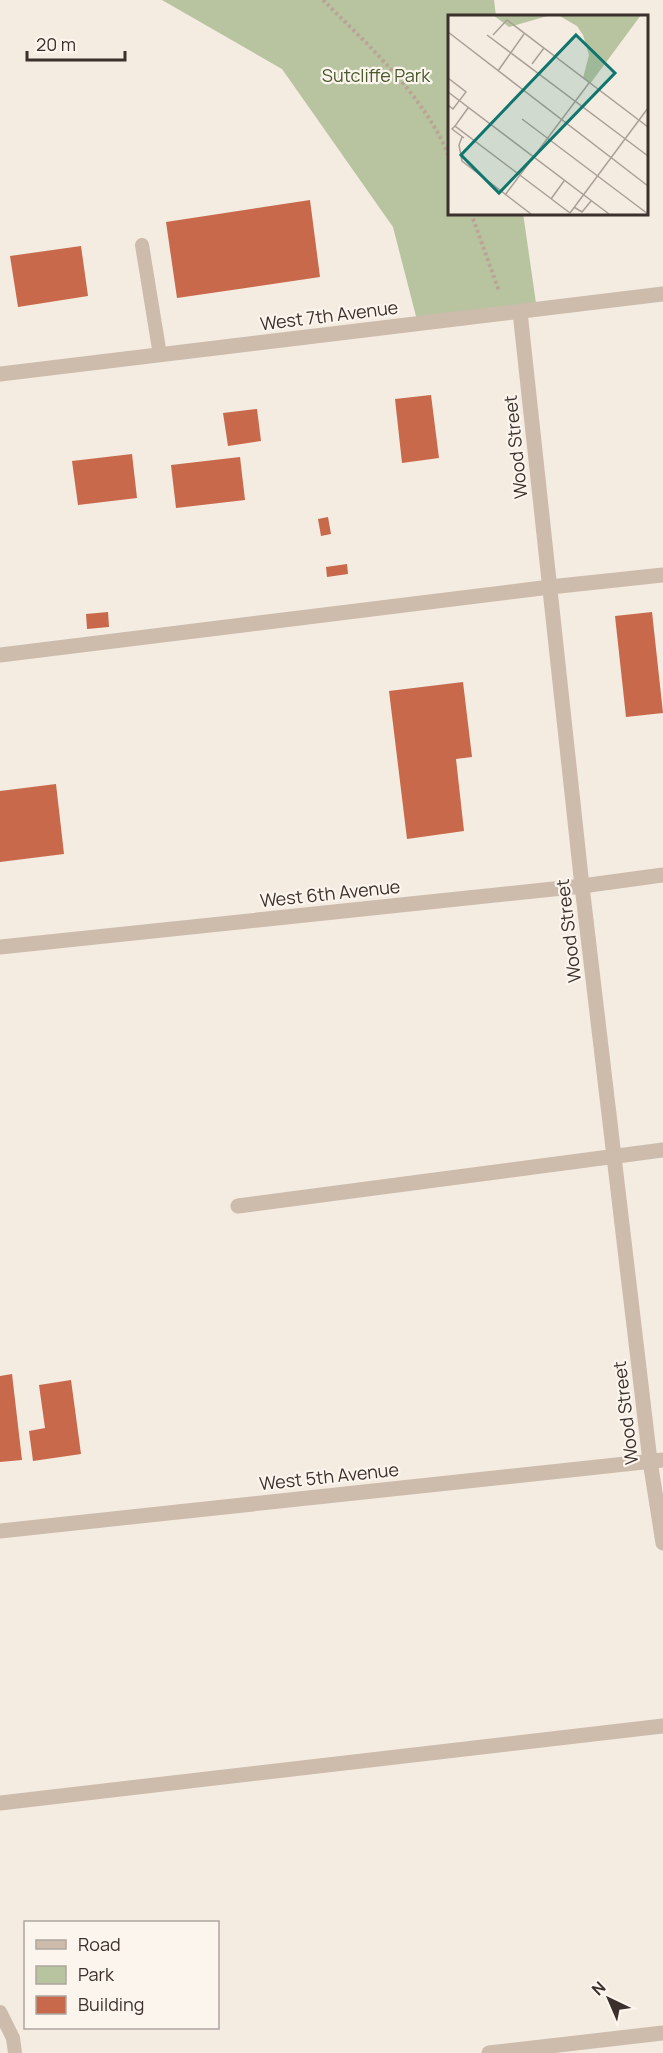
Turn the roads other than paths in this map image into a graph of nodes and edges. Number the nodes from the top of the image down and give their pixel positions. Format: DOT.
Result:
graph roads {
  1 [pos="141,245"];
  2 [pos="663,294"];
  3 [pos="514,313"];
  4 [pos="160,355"];
  5 [pos="0,374"];
  6 [pos="663,575"];
  7 [pos="550,587"];
  8 [pos="0,655"];
  9 [pos="663,875"];
  10 [pos="582,886"];
  11 [pos="0,947"];
  12 [pos="663,1150"];
  13 [pos="614,1157"];
  14 [pos="238,1206"];
  15 [pos="657,1460"];
  16 [pos="0,1531"];
  17 [pos="663,1543"];
  18 [pos="663,1726"];
  19 [pos="0,1803"];
  20 [pos="0,2012"];
  21 [pos="663,2033"];
  22 [pos="15,2053"];
  23 [pos="489,2053"];
  1 -- 4 [label="lane"];
  2 -- 3 [label="street, West 7th Avenue"];
  3 -- 4 [label="street, West 7th Avenue"];
  3 -- 7 [label="street, Wood Street"];
  4 -- 5 [label="street, West 7th Avenue"];
  6 -- 7 [label="street"];
  7 -- 8 [label="street"];
  7 -- 10 [label="street, Wood Street"];
  9 -- 10 [label="street, West 6th Avenue"];
  10 -- 11 [label="street, West 6th Avenue"];
  10 -- 13 [label="street, Wood Street"];
  12 -- 13 [label="street"];
  13 -- 14 [label="street"];
  13 -- 15 [label="street, Wood Street"];
  15 -- 16 [label="street, West 5th Avenue"];
  15 -- 17 [label="street, Wood Street"];
  18 -- 19 [label="street"];
  20 -- 22 [label="lane"];
  21 -- 23 [label="street"];
}
